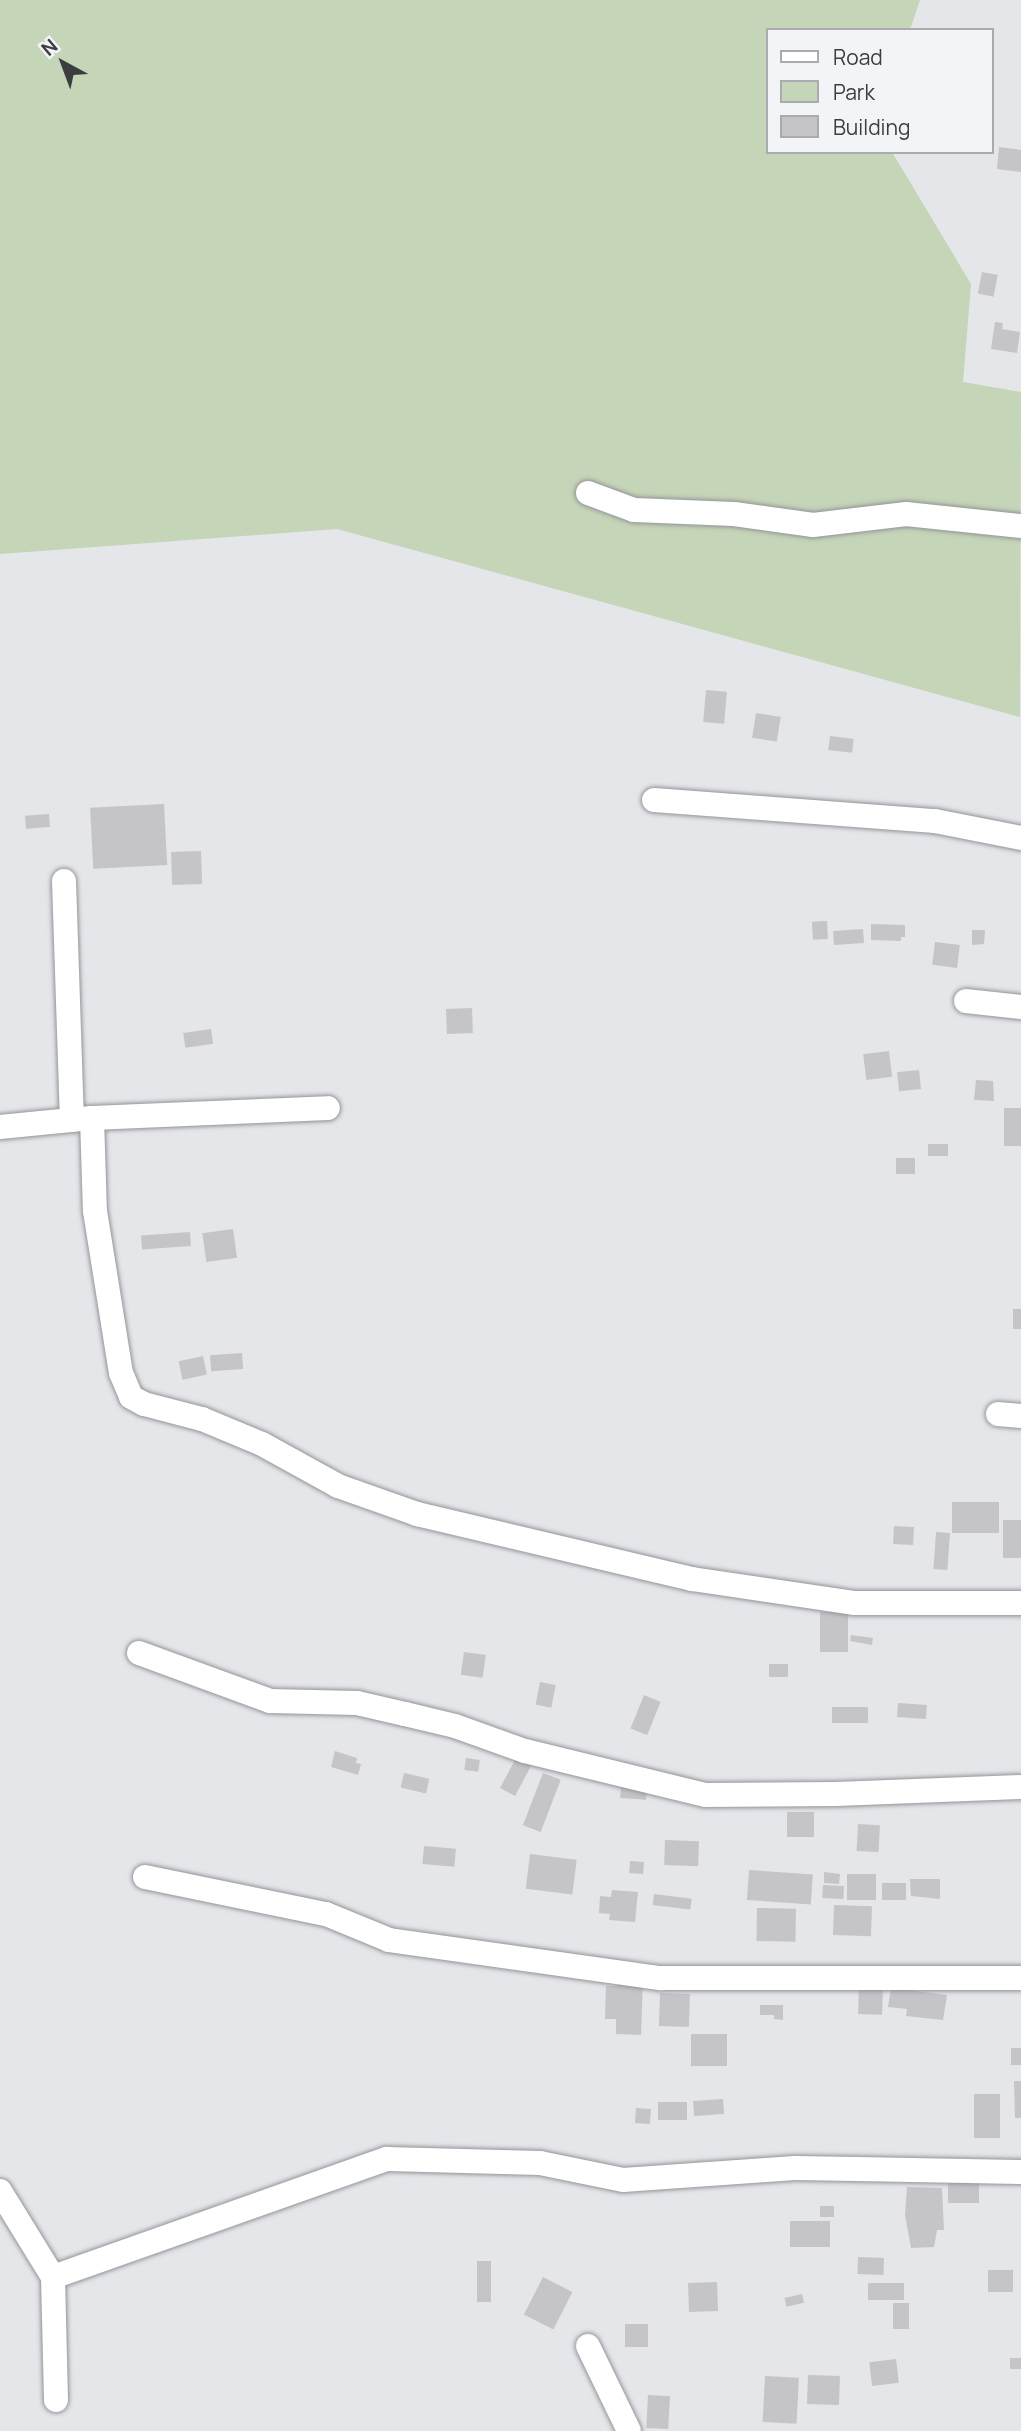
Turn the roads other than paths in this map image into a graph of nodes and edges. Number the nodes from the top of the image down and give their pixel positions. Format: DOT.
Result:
graph roads {
  1 [pos="588,494"];
  2 [pos="1021,526"];
  3 [pos="654,800"];
  4 [pos="1021,838"];
  5 [pos="64,881"];
  6 [pos="967,1001"];
  7 [pos="1021,1007"];
  8 [pos="328,1108"];
  9 [pos="82,1119"];
  10 [pos="0,1127"];
  11 [pos="1021,1603"];
  12 [pos="139,1653"];
  13 [pos="1021,1787"];
  14 [pos="145,1877"];
  15 [pos="1021,1978"];
  16 [pos="1021,2172"];
  17 [pos="0,2192"];
  18 [pos="53,2277"];
  19 [pos="588,2347"];
  20 [pos="56,2400"];
  21 [pos="629,2431"];
  1 -- 2 [label="street"];
  3 -- 4 [label="street"];
  5 -- 9 [label="street"];
  6 -- 7 [label="street"];
  8 -- 9 [label="street"];
  9 -- 10 [label="street"];
  9 -- 11 [label="street"];
  12 -- 13 [label="street"];
  14 -- 15 [label="street"];
  16 -- 18 [label="street"];
  17 -- 18 [label="street"];
  18 -- 20 [label="street"];
  19 -- 21 [label="street"];
}
